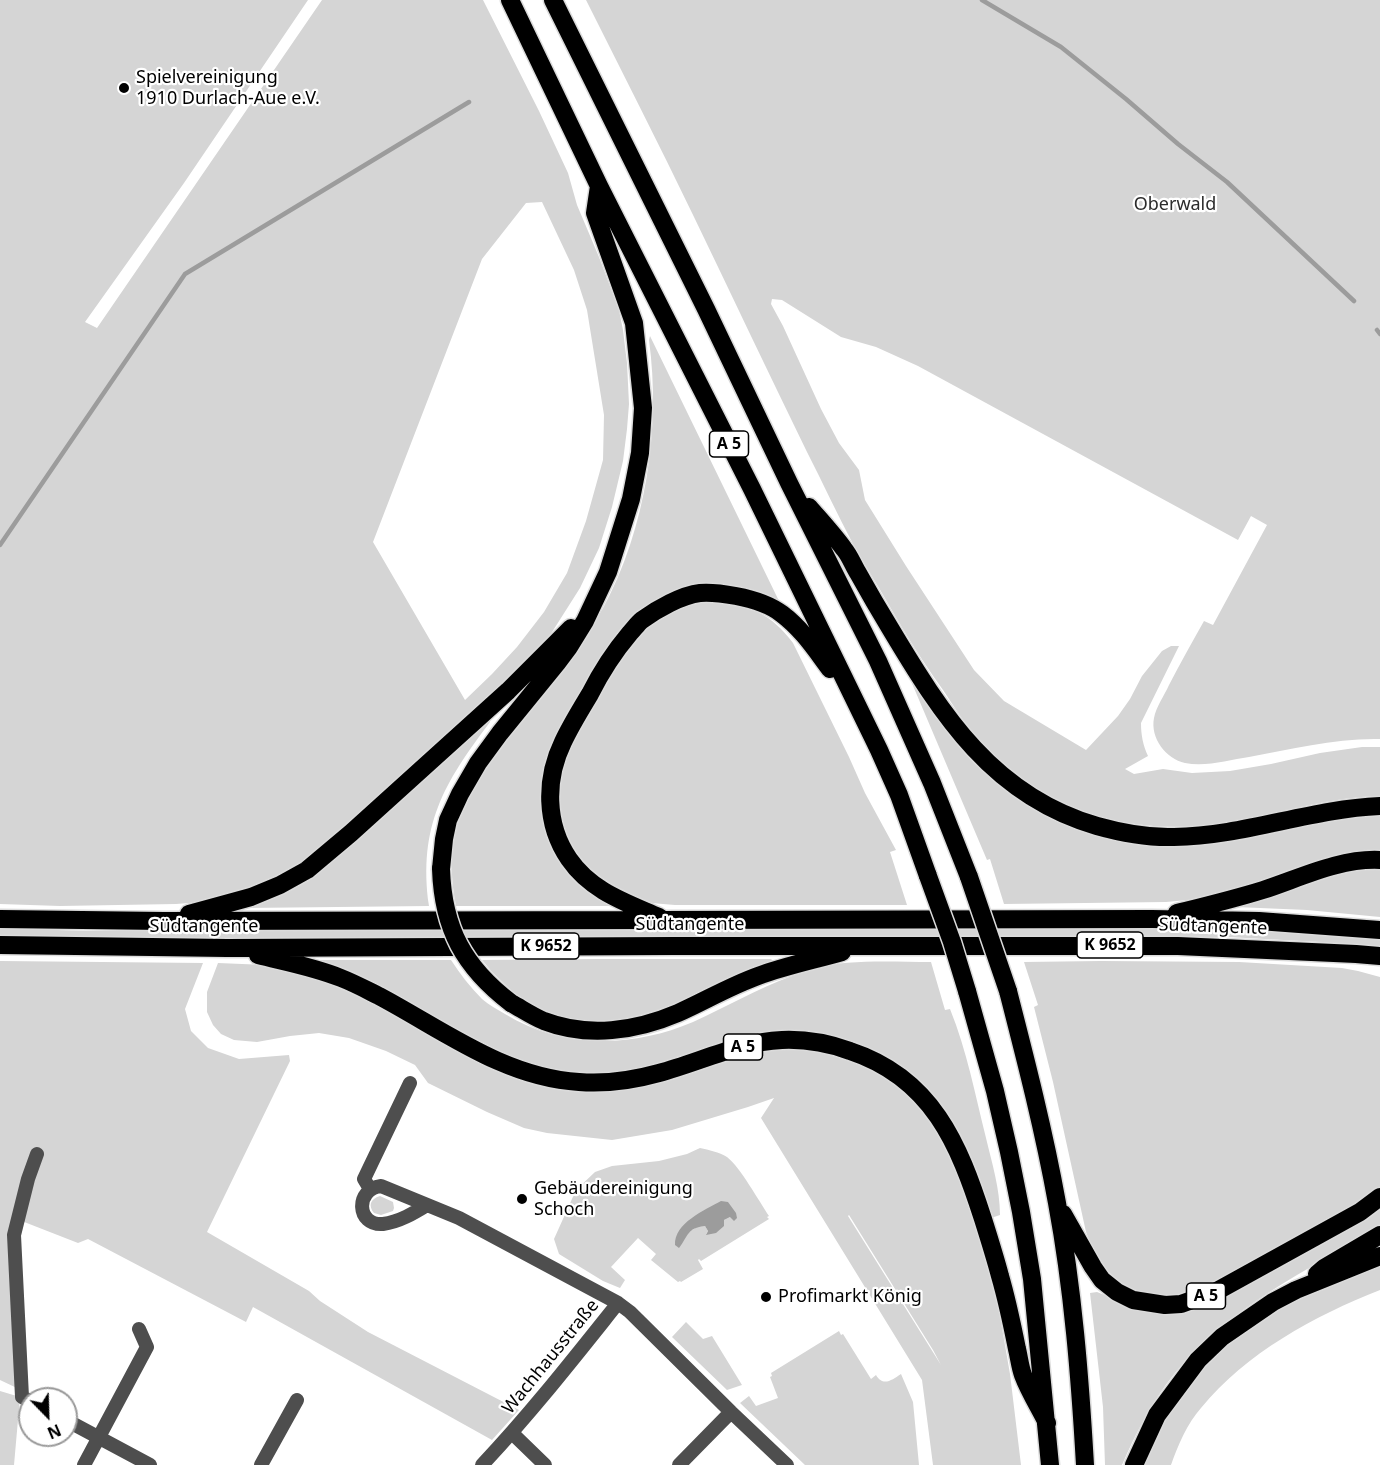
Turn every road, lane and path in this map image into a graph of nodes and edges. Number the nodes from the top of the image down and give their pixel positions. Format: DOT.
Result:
graph roads {
  1 [pos="510,0"];
  2 [pos="553,0"];
  3 [pos="599,186"];
  4 [pos="789,483"];
  5 [pos="593,602"];
  6 [pos="856,704"];
  7 [pos="1380,806"];
  8 [pos="1380,860"];
  9 [pos="0,919"];
  10 [pos="667,920"];
  11 [pos="1152,920"];
  12 [pos="164,921"];
  13 [pos="1380,930"];
  14 [pos="0,945"];
  15 [pos="864,946"];
  16 [pos="227,948"];
  17 [pos="1356,954"];
  18 [pos="1380,956"];
  19 [pos="1380,967"];
  20 [pos="410,1083"];
  21 [pos="37,1154"];
  22 [pos="370,1189"];
  23 [pos="1380,1197"];
  24 [pos="1057,1203"];
  25 [pos="427,1205"];
  26 [pos="1380,1235"];
  27 [pos="1380,1256"];
  28 [pos="1296,1290"];
  29 [pos="618,1303"];
  30 [pos="139,1329"];
  31 [pos="25,1387"];
  32 [pos="297,1400"];
  33 [pos="730,1412"];
  34 [pos="1047,1423"];
  35 [pos="78,1426"];
  36 [pos="512,1433"];
  37 [pos="99,1437"];
  38 [pos="84,1465"];
  39 [pos="150,1465"];
  40 [pos="261,1465"];
  41 [pos="482,1465"];
  42 [pos="545,1465"];
  43 [pos="679,1465"];
  44 [pos="787,1465"];
  45 [pos="1050,1465"];
  46 [pos="1085,1465"];
  47 [pos="1134,1465"];
  1 -- 3 [label="highway, A 5"];
  2 -- 4 [label="highway, A 5"];
  3 -- 5 [label="highway"];
  3 -- 6 [label="highway, A 5"];
  4 -- 7 [label="highway, A 5"];
  4 -- 24 [label="highway, A 5, bridge"];
  5 -- 12 [label="highway"];
  5 -- 15 [label="highway, K 9652, bridge"];
  6 -- 10 [label="highway, A 5"];
  6 -- 34 [label="highway, A 5, bridge"];
  8 -- 11 [label="highway, K 9652"];
  9 -- 12 [label="highway, Südtangente"];
  10 -- 11 [label="highway, Südtangente / K 9652"];
  10 -- 12 [label="highway, Südtangente / K 9652"];
  11 -- 13 [label="highway, Südtangente / K 9652"];
  14 -- 16 [label="highway, Südtangente / K 9652"];
  15 -- 16 [label="highway, Südtangente / K 9652"];
  15 -- 17 [label="highway, Südtangente / K 9652"];
  16 -- 34 [label="highway, A 5"];
  17 -- 18 [label="highway, Südtangente / K 9652"];
  17 -- 19 [label="highway"];
  20 -- 22 [label="street"];
  21 -- 31 [label="street"];
  22 -- 25 [label="street"];
  22 -- 25 [label="street"];
  23 -- 24 [label="highway, A 5"];
  24 -- 46 [label="highway, A 5"];
  25 -- 29 [label="street"];
  26 -- 28 [label="highway"];
  27 -- 28 [label="highway"];
  28 -- 47 [label="highway"];
  29 -- 33 [label="street"];
  29 -- 36 [label="street, Wachhausstraße"];
  30 -- 37 [label="street"];
  32 -- 40 [label="street"];
  33 -- 43 [label="street"];
  33 -- 44 [label="street"];
  34 -- 45 [label="highway, A 5"];
  35 -- 37 [label="street"];
  36 -- 41 [label="street, Wachhausstraße"];
  36 -- 42 [label="street, Wachhausstraße"];
  37 -- 38 [label="street"];
  37 -- 39 [label="street"];
}
